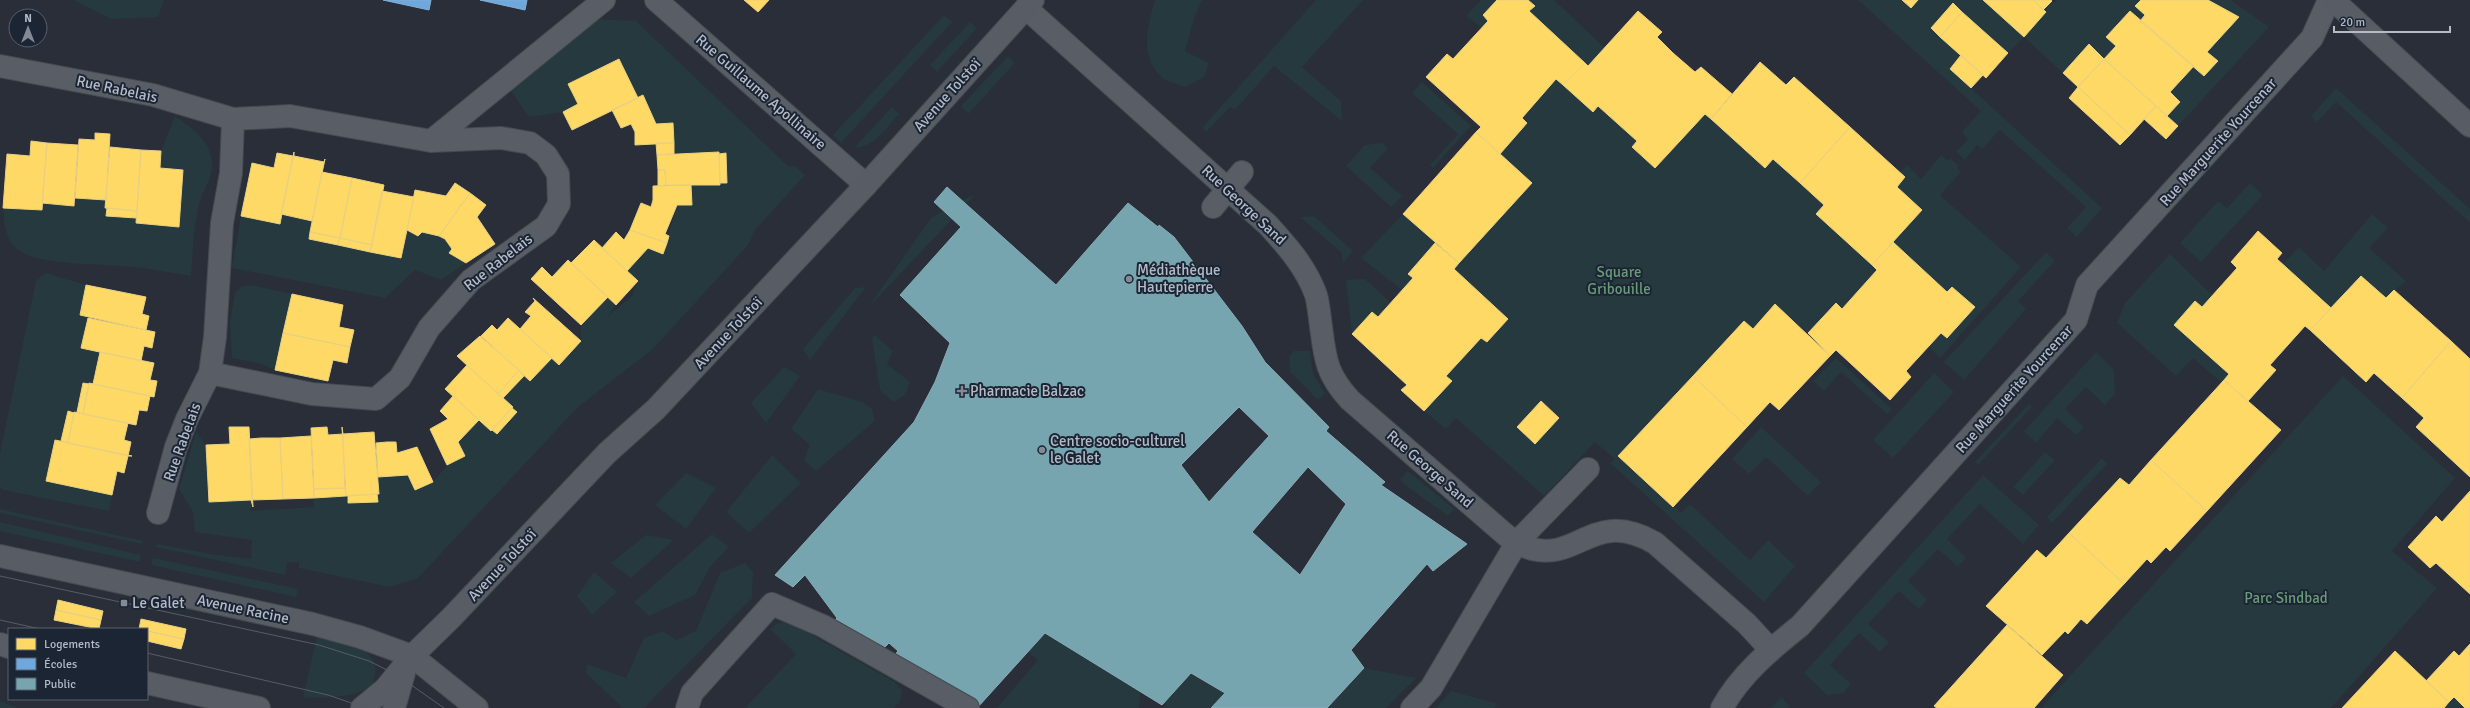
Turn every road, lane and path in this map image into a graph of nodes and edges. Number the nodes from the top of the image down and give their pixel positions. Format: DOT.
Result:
graph roads {
  1 [pos="604,0"];
  2 [pos="656,0"];
  3 [pos="2329,0"];
  4 [pos="2333,0"];
  5 [pos="1029,4"];
  6 [pos="0,66"];
  7 [pos="233,119"];
  8 [pos="2470,126"];
  9 [pos="431,141"];
  10 [pos="1242,172"];
  11 [pos="866,184"];
  12 [pos="1227,189"];
  13 [pos="1213,207"];
  14 [pos="210,373"];
  15 [pos="1588,469"];
  16 [pos="158,513"];
  17 [pos="1512,539"];
  18 [pos="0,556"];
  19 [pos="1770,649"];
  20 [pos="412,656"];
  21 [pos="148,683"];
  22 [pos="259,708"];
  23 [pos="362,708"];
  24 [pos="394,708"];
  25 [pos="477,708"];
  26 [pos="687,708"];
  27 [pos="968,708"];
  28 [pos="1412,708"];
  29 [pos="1722,708"];
  1 -- 9 [label="street"];
  2 -- 11 [label="street, Rue Guillaume Apollinaire"];
  3 -- 19 [label="street, Rue Marguerite Yourcenar"];
  4 -- 8 [label="street"];
  5 -- 11 [label="street, Avenue Tolstoï"];
  5 -- 12 [label="street, Rue George Sand"];
  6 -- 7 [label="street, Rue Rabelais"];
  7 -- 9 [label="street, Rue Rabelais"];
  7 -- 14 [label="street, Rue Rabelais"];
  9 -- 14 [label="street, Rue Rabelais"];
  10 -- 12 [label="street"];
  11 -- 20 [label="street, Avenue Tolstoï"];
  12 -- 13 [label="street"];
  12 -- 17 [label="street, Rue George Sand"];
  14 -- 16 [label="street, Rue Rabelais"];
  15 -- 17 [label="street"];
  17 -- 19 [label="street, Rue George Sand"];
  17 -- 28 [label="street"];
  18 -- 20 [label="street, Avenue Racine"];
  19 -- 29 [label="street, Rue Marguerite Yourcenar"];
  20 -- 23 [label="street"];
  20 -- 24 [label="street"];
  20 -- 25 [label="street, Avenue Racine"];
  21 -- 22 [label="street"];
  26 -- 27 [label="street"];
}
